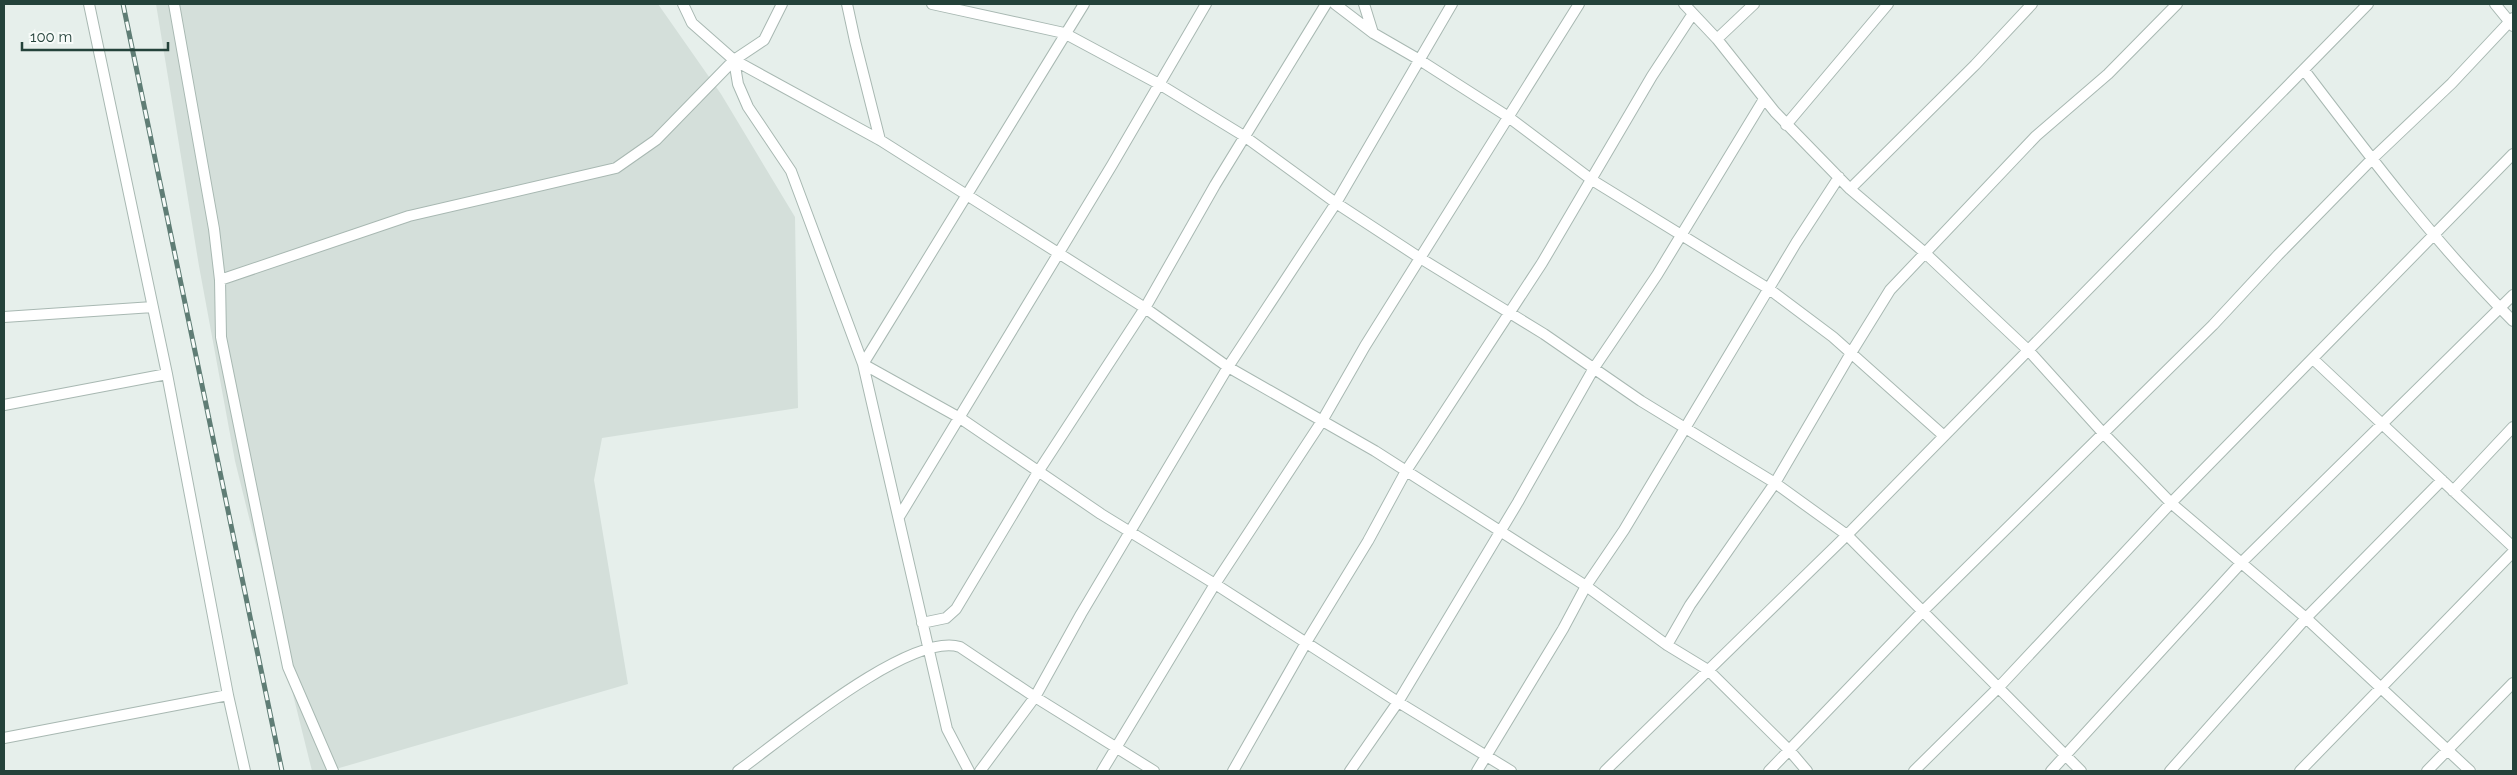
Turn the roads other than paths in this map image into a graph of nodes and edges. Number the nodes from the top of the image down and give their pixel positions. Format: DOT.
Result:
graph roads {
  1 [pos="89,4"];
  2 [pos="174,4"];
  3 [pos="683,4"];
  4 [pos="782,4"];
  5 [pos="848,4"];
  6 [pos="932,4"];
  7 [pos="1084,4"];
  8 [pos="1206,4"];
  9 [pos="1326,4"];
  10 [pos="1334,4"];
  11 [pos="1364,4"];
  12 [pos="1452,4"];
  13 [pos="1579,4"];
  14 [pos="1684,4"];
  15 [pos="1754,4"];
  16 [pos="1888,4"];
  17 [pos="2032,4"];
  18 [pos="2177,4"];
  19 [pos="2368,4"];
  20 [pos="2495,4"];
  21 [pos="1692,15"];
  22 [pos="2512,22"];
  23 [pos="1064,33"];
  24 [pos="1373,33"];
  25 [pos="1717,39"];
  26 [pos="1418,59"];
  27 [pos="734,60"];
  28 [pos="2304,70"];
  29 [pos="1159,84"];
  30 [pos="1764,99"];
  31 [pos="1507,116"];
  32 [pos="1786,125"];
  33 [pos="1244,136"];
  34 [pos="880,140"];
  35 [pos="2513,154"];
  36 [pos="2372,160"];
  37 [pos="1839,177"];
  38 [pos="1592,180"];
  39 [pos="1850,189"];
  40 [pos="968,194"];
  41 [pos="1336,203"];
  42 [pos="1681,233"];
  43 [pos="2434,235"];
  44 [pos="1924,252"];
  45 [pos="1058,253"];
  46 [pos="1420,258"];
  47 [pos="220,280"];
  48 [pos="1769,289"];
  49 [pos="2513,295"];
  50 [pos="153,307"];
  51 [pos="1145,308"];
  52 [pos="2500,308"];
  53 [pos="1510,312"];
  54 [pos="4,317"];
  55 [pos="2513,321"];
  56 [pos="2029,351"];
  57 [pos="1850,353"];
  58 [pos="2314,359"];
  59 [pos="864,364"];
  60 [pos="1228,367"];
  61 [pos="1594,368"];
  62 [pos="167,374"];
  63 [pos="4,405"];
  64 [pos="960,418"];
  65 [pos="1322,421"];
  66 [pos="2383,422"];
  67 [pos="1685,428"];
  68 [pos="2513,428"];
  69 [pos="2103,433"];
  70 [pos="1944,436"];
  71 [pos="1406,471"];
  72 [pos="1038,472"];
  73 [pos="2442,480"];
  74 [pos="1775,483"];
  75 [pos="2453,491"];
  76 [pos="2171,503"];
  77 [pos="899,517"];
  78 [pos="1499,531"];
  79 [pos="1129,532"];
  80 [pos="1847,535"];
  81 [pos="2513,547"];
  82 [pos="2513,552"];
  83 [pos="2242,562"];
  84 [pos="1215,584"];
  85 [pos="1586,586"];
  86 [pos="1922,612"];
  87 [pos="2306,618"];
  88 [pos="922,623"];
  89 [pos="1307,641"];
  90 [pos="1667,645"];
  91 [pos="928,648"];
  92 [pos="1708,670"];
  93 [pos="2513,683"];
  94 [pos="1999,687"];
  95 [pos="2382,689"];
  96 [pos="228,695"];
  97 [pos="1035,697"];
  98 [pos="1398,702"];
  99 [pos="4,738"];
  100 [pos="1118,749"];
  101 [pos="2448,749"];
  102 [pos="1790,751"];
  103 [pos="1486,756"];
  104 [pos="2066,757"];
  105 [pos="245,771"];
  106 [pos="334,771"];
  107 [pos="738,771"];
  108 [pos="969,771"];
  109 [pos="980,771"];
  110 [pos="1102,771"];
  111 [pos="1154,771"];
  112 [pos="1233,771"];
  113 [pos="1350,771"];
  114 [pos="1477,771"];
  115 [pos="1511,771"];
  116 [pos="1605,771"];
  117 [pos="1769,771"];
  118 [pos="1807,771"];
  119 [pos="1914,771"];
  120 [pos="2051,771"];
  121 [pos="2081,771"];
  122 [pos="2170,771"];
  123 [pos="2300,771"];
  124 [pos="2427,771"];
  125 [pos="2470,771"];
  1 -- 50 [label="street"];
  2 -- 47 [label="street"];
  3 -- 27 [label="street"];
  4 -- 27 [label="street"];
  5 -- 34 [label="street"];
  6 -- 23 [label="street"];
  7 -- 23 [label="street"];
  8 -- 29 [label="street"];
  9 -- 33 [label="street"];
  10 -- 24 [label="street"];
  11 -- 24 [label="street"];
  12 -- 26 [label="street"];
  13 -- 31 [label="street"];
  14 -- 21 [label="street"];
  15 -- 25 [label="street"];
  16 -- 32 [label="street"];
  17 -- 39 [label="street"];
  18 -- 44 [label="street"];
  19 -- 28 [label="street"];
  20 -- 22 [label="street"];
  21 -- 25 [label="street"];
  21 -- 38 [label="street"];
  22 -- 36 [label="street"];
  23 -- 29 [label="street"];
  23 -- 40 [label="street"];
  24 -- 26 [label="street"];
  25 -- 30 [label="street"];
  26 -- 31 [label="street"];
  26 -- 41 [label="street"];
  27 -- 34 [label="street"];
  27 -- 47 [label="street"];
  27 -- 59 [label="street"];
  28 -- 36 [label="street"];
  28 -- 56 [label="street"];
  29 -- 33 [label="street"];
  29 -- 45 [label="street"];
  30 -- 32 [label="street"];
  30 -- 42 [label="street"];
  31 -- 38 [label="street"];
  31 -- 46 [label="street"];
  32 -- 37 [label="street"];
  33 -- 41 [label="street"];
  33 -- 51 [label="street"];
  34 -- 40 [label="street"];
  35 -- 43 [label="street"];
  36 -- 43 [label="street"];
  36 -- 69 [label="street"];
  37 -- 39 [label="street"];
  37 -- 48 [label="street"];
  38 -- 42 [label="street"];
  38 -- 53 [label="street"];
  39 -- 44 [label="street"];
  40 -- 45 [label="street"];
  40 -- 59 [label="street"];
  41 -- 46 [label="street"];
  41 -- 60 [label="street"];
  42 -- 48 [label="street"];
  42 -- 61 [label="street"];
  43 -- 52 [label="street"];
  43 -- 58 [label="street"];
  44 -- 56 [label="street"];
  44 -- 57 [label="street"];
  45 -- 51 [label="street"];
  45 -- 64 [label="street"];
  46 -- 53 [label="street"];
  46 -- 65 [label="street"];
  47 -- 106 [label="street"];
  48 -- 57 [label="street"];
  48 -- 67 [label="street"];
  49 -- 52 [label="street"];
  50 -- 54 [label="street"];
  50 -- 62 [label="street"];
  51 -- 60 [label="street"];
  51 -- 72 [label="street"];
  52 -- 55 [label="street"];
  52 -- 66 [label="street"];
  53 -- 61 [label="street"];
  53 -- 71 [label="street"];
  56 -- 69 [label="street"];
  56 -- 70 [label="street"];
  57 -- 70 [label="street"];
  57 -- 74 [label="street"];
  58 -- 66 [label="street"];
  58 -- 76 [label="street"];
  59 -- 64 [label="street"];
  59 -- 77 [label="street"];
  60 -- 65 [label="street"];
  60 -- 79 [label="street"];
  61 -- 67 [label="street"];
  61 -- 78 [label="street"];
  62 -- 63 [label="street"];
  62 -- 96 [label="street"];
  64 -- 72 [label="street"];
  64 -- 77 [label="street"];
  65 -- 71 [label="street"];
  65 -- 84 [label="street"];
  66 -- 73 [label="street"];
  66 -- 83 [label="street"];
  67 -- 74 [label="street"];
  67 -- 85 [label="street"];
  68 -- 75 [label="street"];
  69 -- 76 [label="street"];
  69 -- 86 [label="street"];
  70 -- 80 [label="street"];
  71 -- 78 [label="street"];
  71 -- 89 [label="street"];
  72 -- 79 [label="street"];
  72 -- 88 [label="street"];
  73 -- 75 [label="street"];
  73 -- 87 [label="street"];
  74 -- 80 [label="street"];
  74 -- 90 [label="street"];
  75 -- 81 [label="street"];
  76 -- 83 [label="street"];
  76 -- 94 [label="street"];
  77 -- 88 [label="street"];
  78 -- 85 [label="street"];
  78 -- 98 [label="street"];
  79 -- 84 [label="street"];
  79 -- 97 [label="street"];
  80 -- 86 [label="street"];
  80 -- 92 [label="street"];
  82 -- 95 [label="street"];
  83 -- 87 [label="street"];
  83 -- 104 [label="street"];
  84 -- 89 [label="street"];
  84 -- 100 [label="street"];
  85 -- 90 [label="street"];
  85 -- 103 [label="street"];
  86 -- 94 [label="street"];
  86 -- 102 [label="street"];
  87 -- 95 [label="street"];
  87 -- 122 [label="street"];
  88 -- 91 [label="street"];
  89 -- 98 [label="street"];
  89 -- 112 [label="street"];
  90 -- 92 [label="street"];
  91 -- 97 [label="street"];
  91 -- 107 [label="street"];
  91 -- 108 [label="street"];
  92 -- 102 [label="street"];
  92 -- 116 [label="street"];
  93 -- 101 [label="street"];
  94 -- 104 [label="street"];
  94 -- 119 [label="street"];
  95 -- 101 [label="street"];
  95 -- 123 [label="street"];
  96 -- 99 [label="street"];
  96 -- 105 [label="street"];
  97 -- 100 [label="street"];
  97 -- 109 [label="street"];
  98 -- 103 [label="street"];
  98 -- 113 [label="street"];
  100 -- 110 [label="street"];
  100 -- 111 [label="street"];
  101 -- 124 [label="street"];
  101 -- 125 [label="street"];
  102 -- 117 [label="street"];
  102 -- 118 [label="street"];
  103 -- 114 [label="street"];
  103 -- 115 [label="street"];
  104 -- 120 [label="street"];
  104 -- 121 [label="street"];
}
